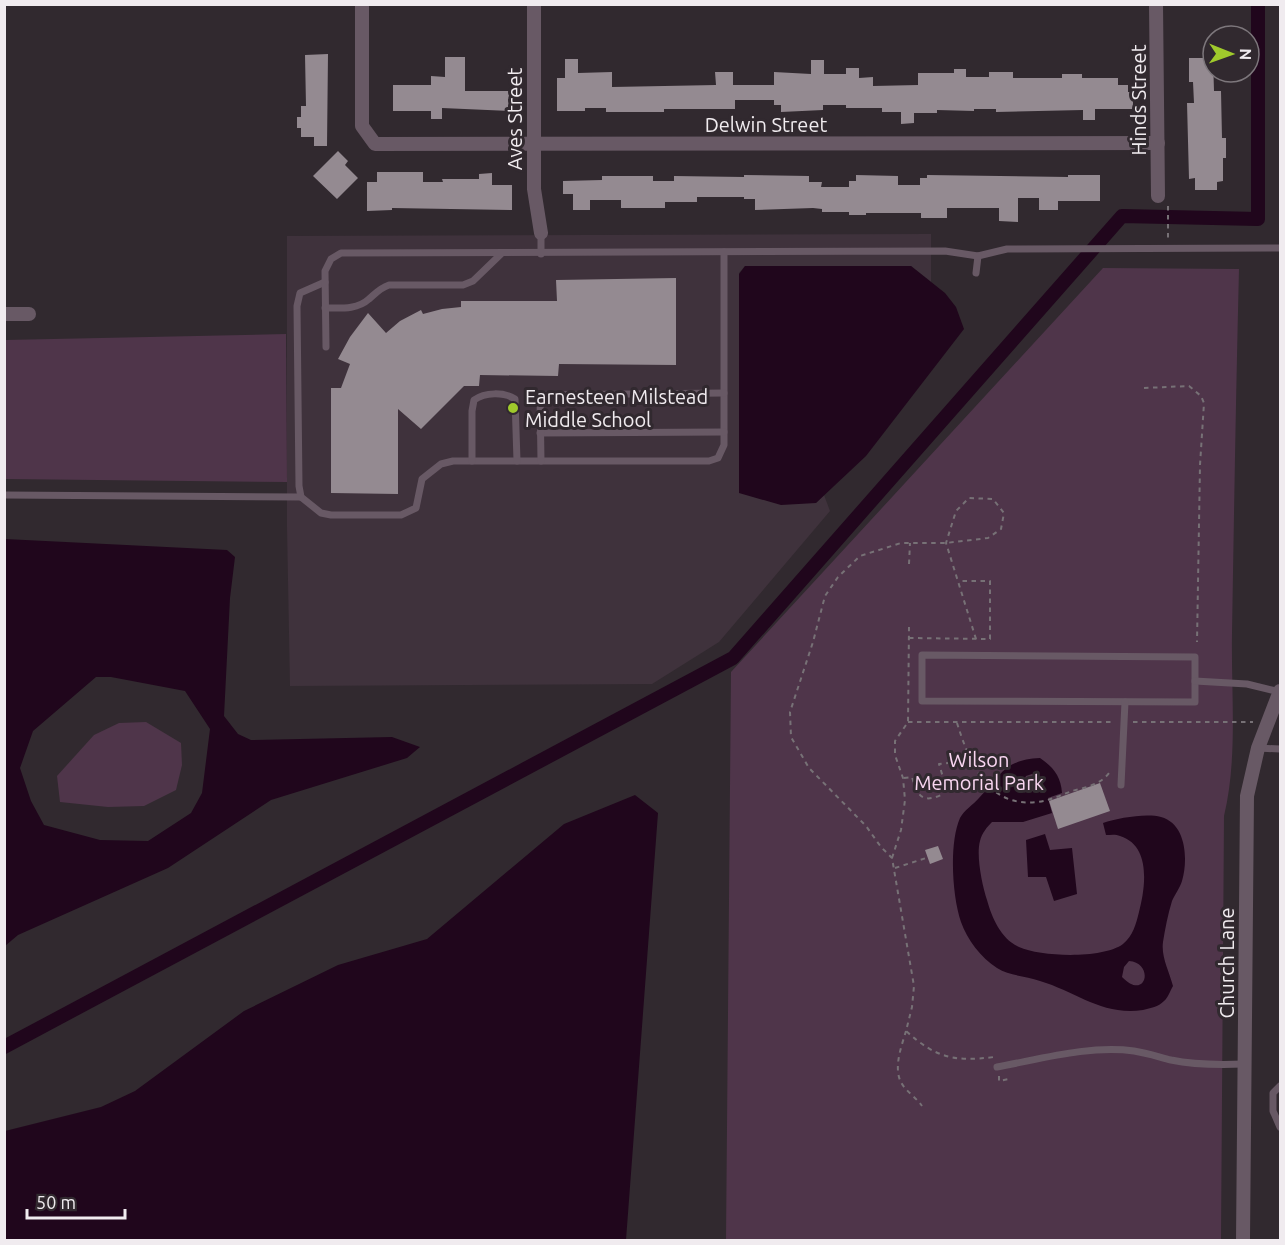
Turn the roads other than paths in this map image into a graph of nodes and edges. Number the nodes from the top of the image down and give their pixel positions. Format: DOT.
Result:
graph roads {
  1 [pos="362,4"];
  2 [pos="534,4"];
  3 [pos="1156,4"];
  4 [pos="1158,143"];
  5 [pos="534,144"];
  6 [pos="1158,196"];
  7 [pos="541,233"];
  8 [pos="1281,248"];
  9 [pos="724,252"];
  10 [pos="501,254"];
  11 [pos="541,254"];
  12 [pos="978,256"];
  13 [pos="976,273"];
  14 [pos="325,282"];
  15 [pos="325,308"];
  16 [pos="4,314"];
  17 [pos="29,314"];
  18 [pos="326,347"];
  19 [pos="724,393"];
  20 [pos="724,432"];
  21 [pos="540,433"];
  22 [pos="472,461"];
  23 [pos="517,461"];
  24 [pos="541,461"];
  25 [pos="4,495"];
  26 [pos="301,497"];
  27 [pos="1195,681"];
  28 [pos="1280,692"];
  29 [pos="1125,702"];
  30 [pos="1258,748"];
  31 [pos="1281,749"];
  32 [pos="1121,784"];
  33 [pos="1244,1064"];
  34 [pos="997,1068"];
  35 [pos="1281,1086"];
  36 [pos="1281,1127"];
  37 [pos="1243,1240"];
  1 -- 5 [label="street, Delwin Street"];
  2 -- 5 [label="street, Aves Street"];
  3 -- 4 [label="street, Hinds Street"];
  4 -- 5 [label="street, Delwin Street"];
  4 -- 6 [label="street, Hinds Street"];
  5 -- 7 [label="street, Aves Street"];
  7 -- 11 [label="lane"];
  8 -- 12 [label="lane"];
  9 -- 11 [label="lane"];
  9 -- 12 [label="lane"];
  9 -- 19 [label="lane"];
  10 -- 11 [label="lane"];
  10 -- 14 [label="lane"];
  10 -- 15 [label="lane"];
  12 -- 13 [label="lane"];
  14 -- 15 [label="lane"];
  14 -- 26 [label="lane"];
  15 -- 18 [label="lane"];
  16 -- 17 [label="street"];
  19 -- 20 [label="lane"];
  19 -- 21 [label="lane"];
  20 -- 21 [label="lane"];
  20 -- 24 [label="lane"];
  21 -- 24 [label="lane"];
  22 -- 23 [label="lane"];
  22 -- 23 [label="lane"];
  22 -- 26 [label="lane"];
  23 -- 24 [label="lane"];
  25 -- 26 [label="lane"];
  27 -- 28 [label="lane"];
  27 -- 29 [label="lane"];
  27 -- 29 [label="lane"];
  28 -- 30 [label="street, Church Lane"];
  29 -- 32 [label="lane"];
  30 -- 31 [label="lane"];
  30 -- 33 [label="street, Church Lane"];
  33 -- 34 [label="lane"];
  33 -- 37 [label="street, Church Lane"];
  35 -- 36 [label="lane"];
}
